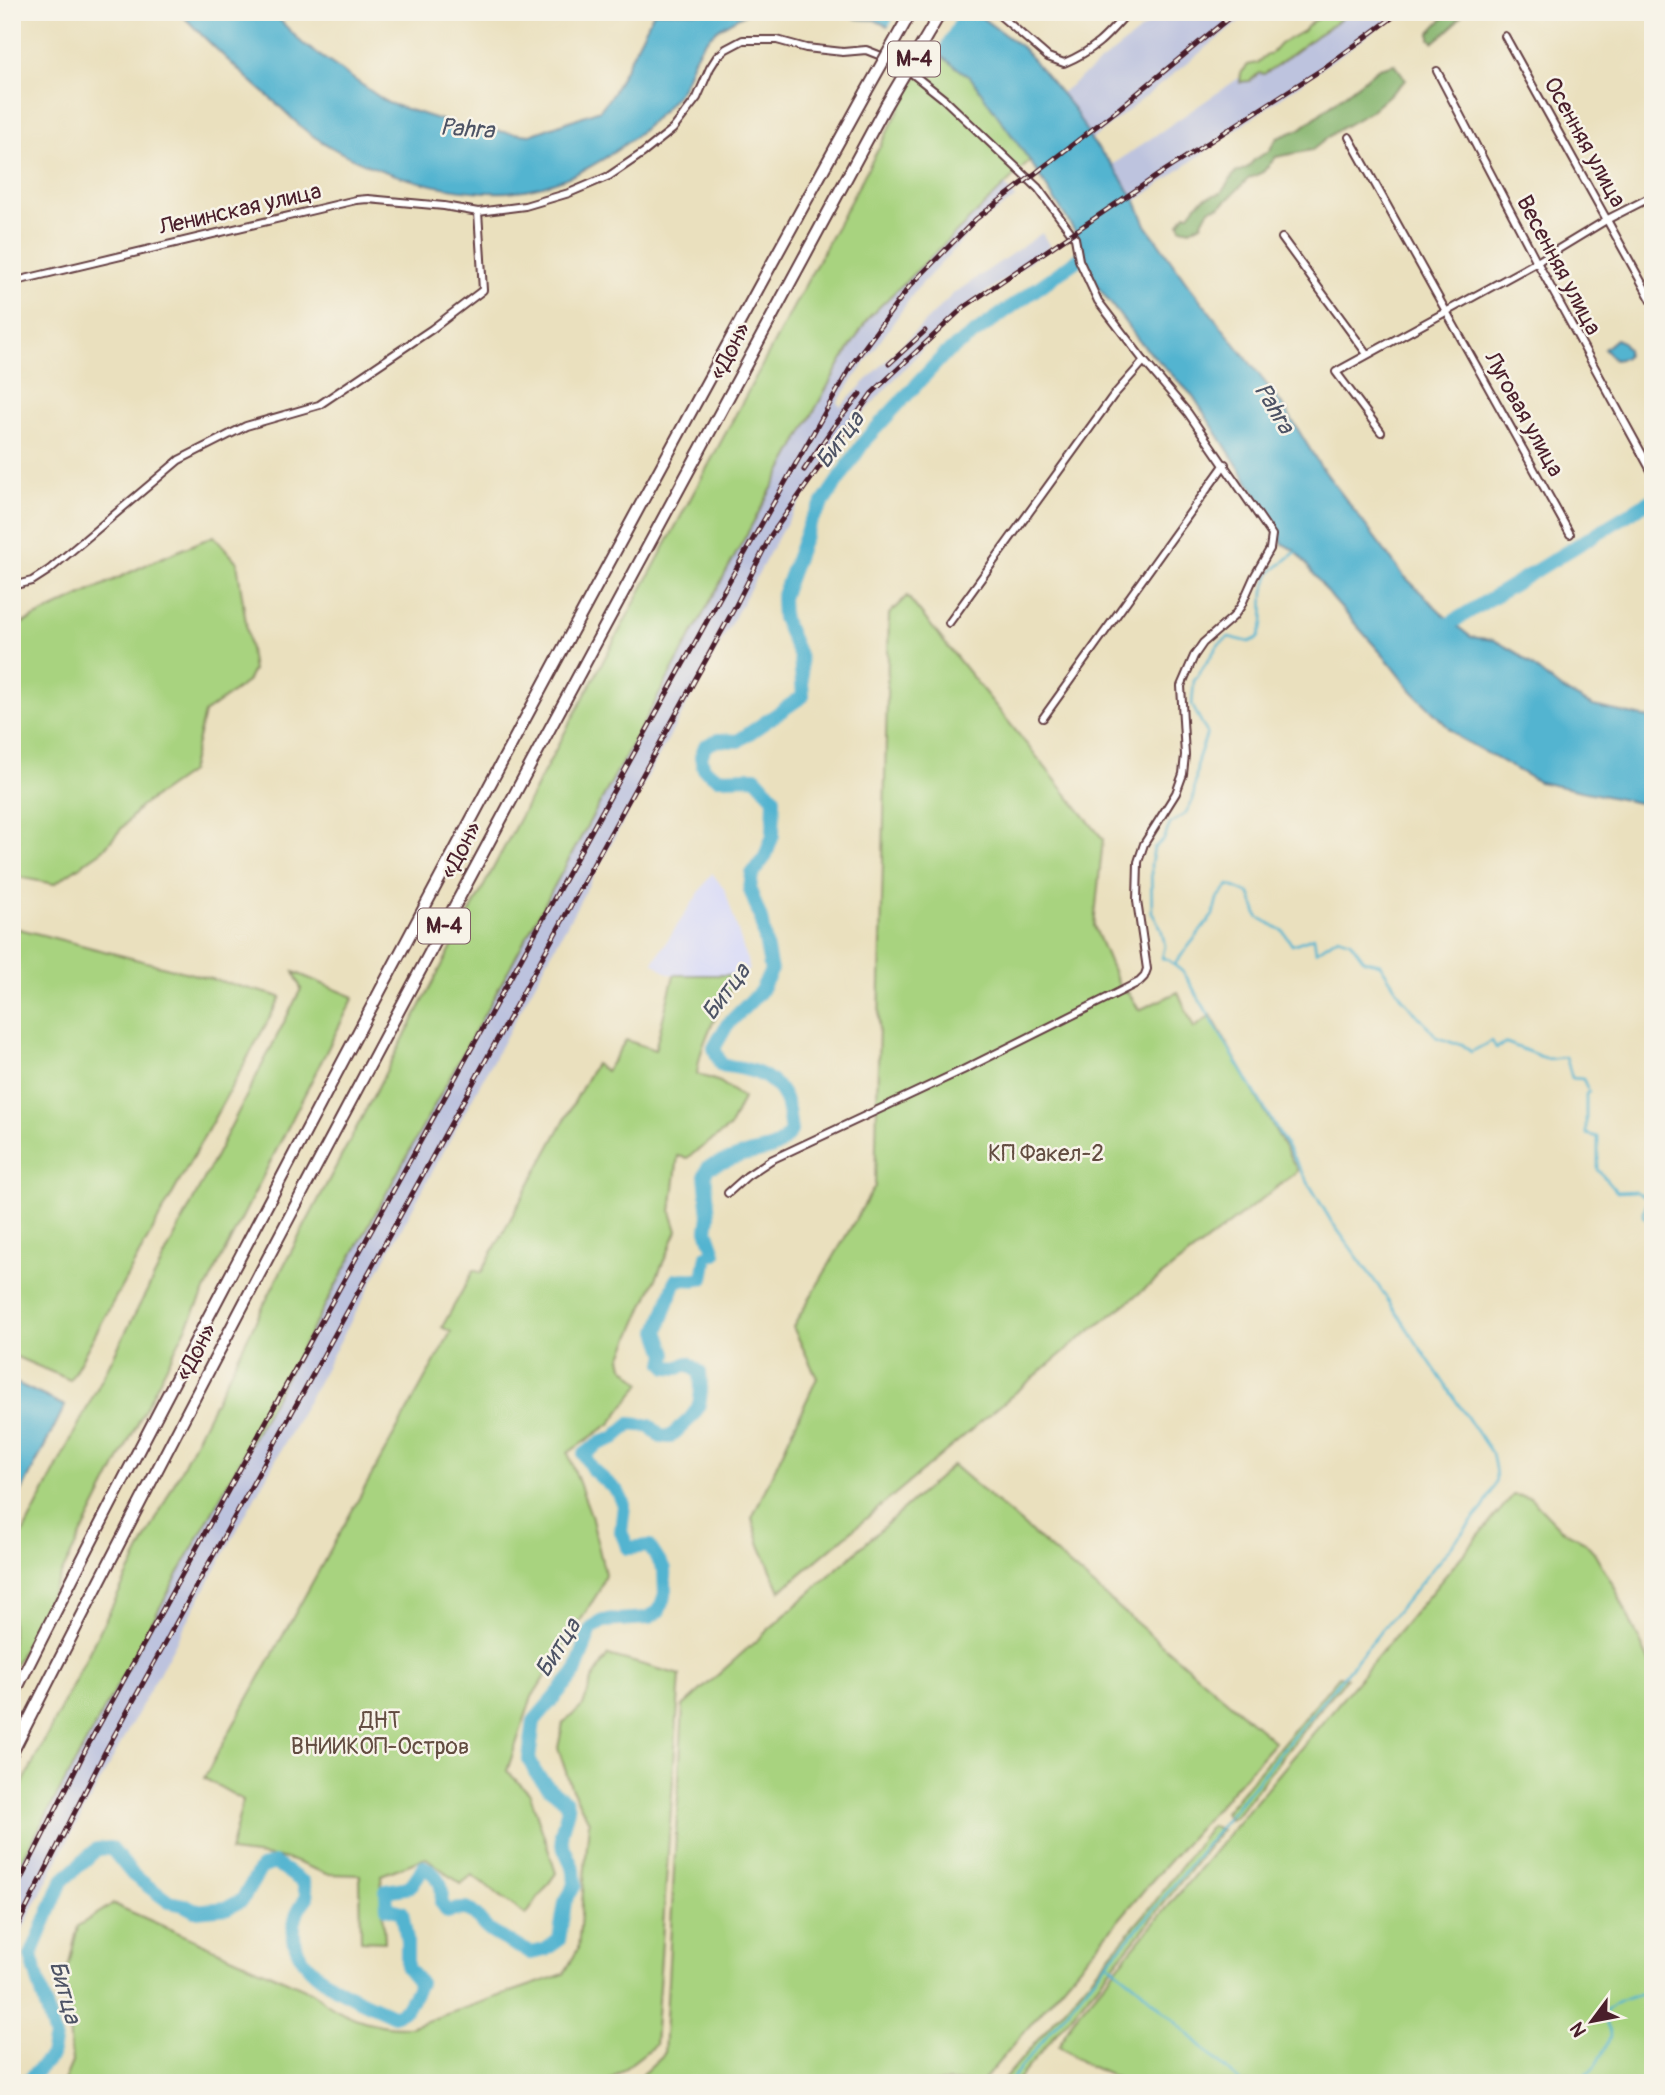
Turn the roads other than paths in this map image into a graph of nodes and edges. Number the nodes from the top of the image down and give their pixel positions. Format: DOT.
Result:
graph roads {
  1 [pos="911,12"];
  2 [pos="941,12"];
  3 [pos="996,12"];
  4 [pos="1128,12"];
  5 [pos="1506,36"];
  6 [pos="1437,72"];
  7 [pos="1349,137"];
  8 [pos="1653,196"];
  9 [pos="478,212"];
  10 [pos="1608,219"];
  11 [pos="1282,238"];
  12 [pos="1537,262"];
  13 [pos="12,282"];
  14 [pos="1653,303"];
  15 [pos="1447,312"];
  16 [pos="1367,354"];
  17 [pos="1144,361"];
  18 [pos="1381,432"];
  19 [pos="1225,464"];
  20 [pos="1653,474"];
  21 [pos="1570,534"];
  22 [pos="12,586"];
  23 [pos="949,624"];
  24 [pos="1044,718"];
  25 [pos="728,1193"];
  26 [pos="12,1698"];
  27 [pos="12,1753"];
  1 -- 26 [label="highway, «Дон» / М-4, bridge"];
  2 -- 27 [label="highway, «Дон» / М-4, bridge"];
  3 -- 4 [label="street"];
  5 -- 10 [label="street, Осенняя улица"];
  6 -- 12 [label="street, Весенняя улица"];
  7 -- 15 [label="street, Луговая улица"];
  8 -- 10 [label="street"];
  9 -- 13 [label="street, Ленинская улица"];
  9 -- 17 [label="street, Ленинская улица"];
  9 -- 22 [label="street"];
  10 -- 12 [label="street"];
  10 -- 14 [label="street, Осенняя улица"];
  11 -- 16 [label="street"];
  12 -- 15 [label="street"];
  12 -- 20 [label="street, Весенняя улица"];
  15 -- 16 [label="street"];
  15 -- 21 [label="street, Луговая улица"];
  16 -- 18 [label="street"];
  17 -- 19 [label="street, Ленинская улица"];
  17 -- 23 [label="street"];
  19 -- 24 [label="street"];
  19 -- 25 [label="street, Ленинская улица"];
}
